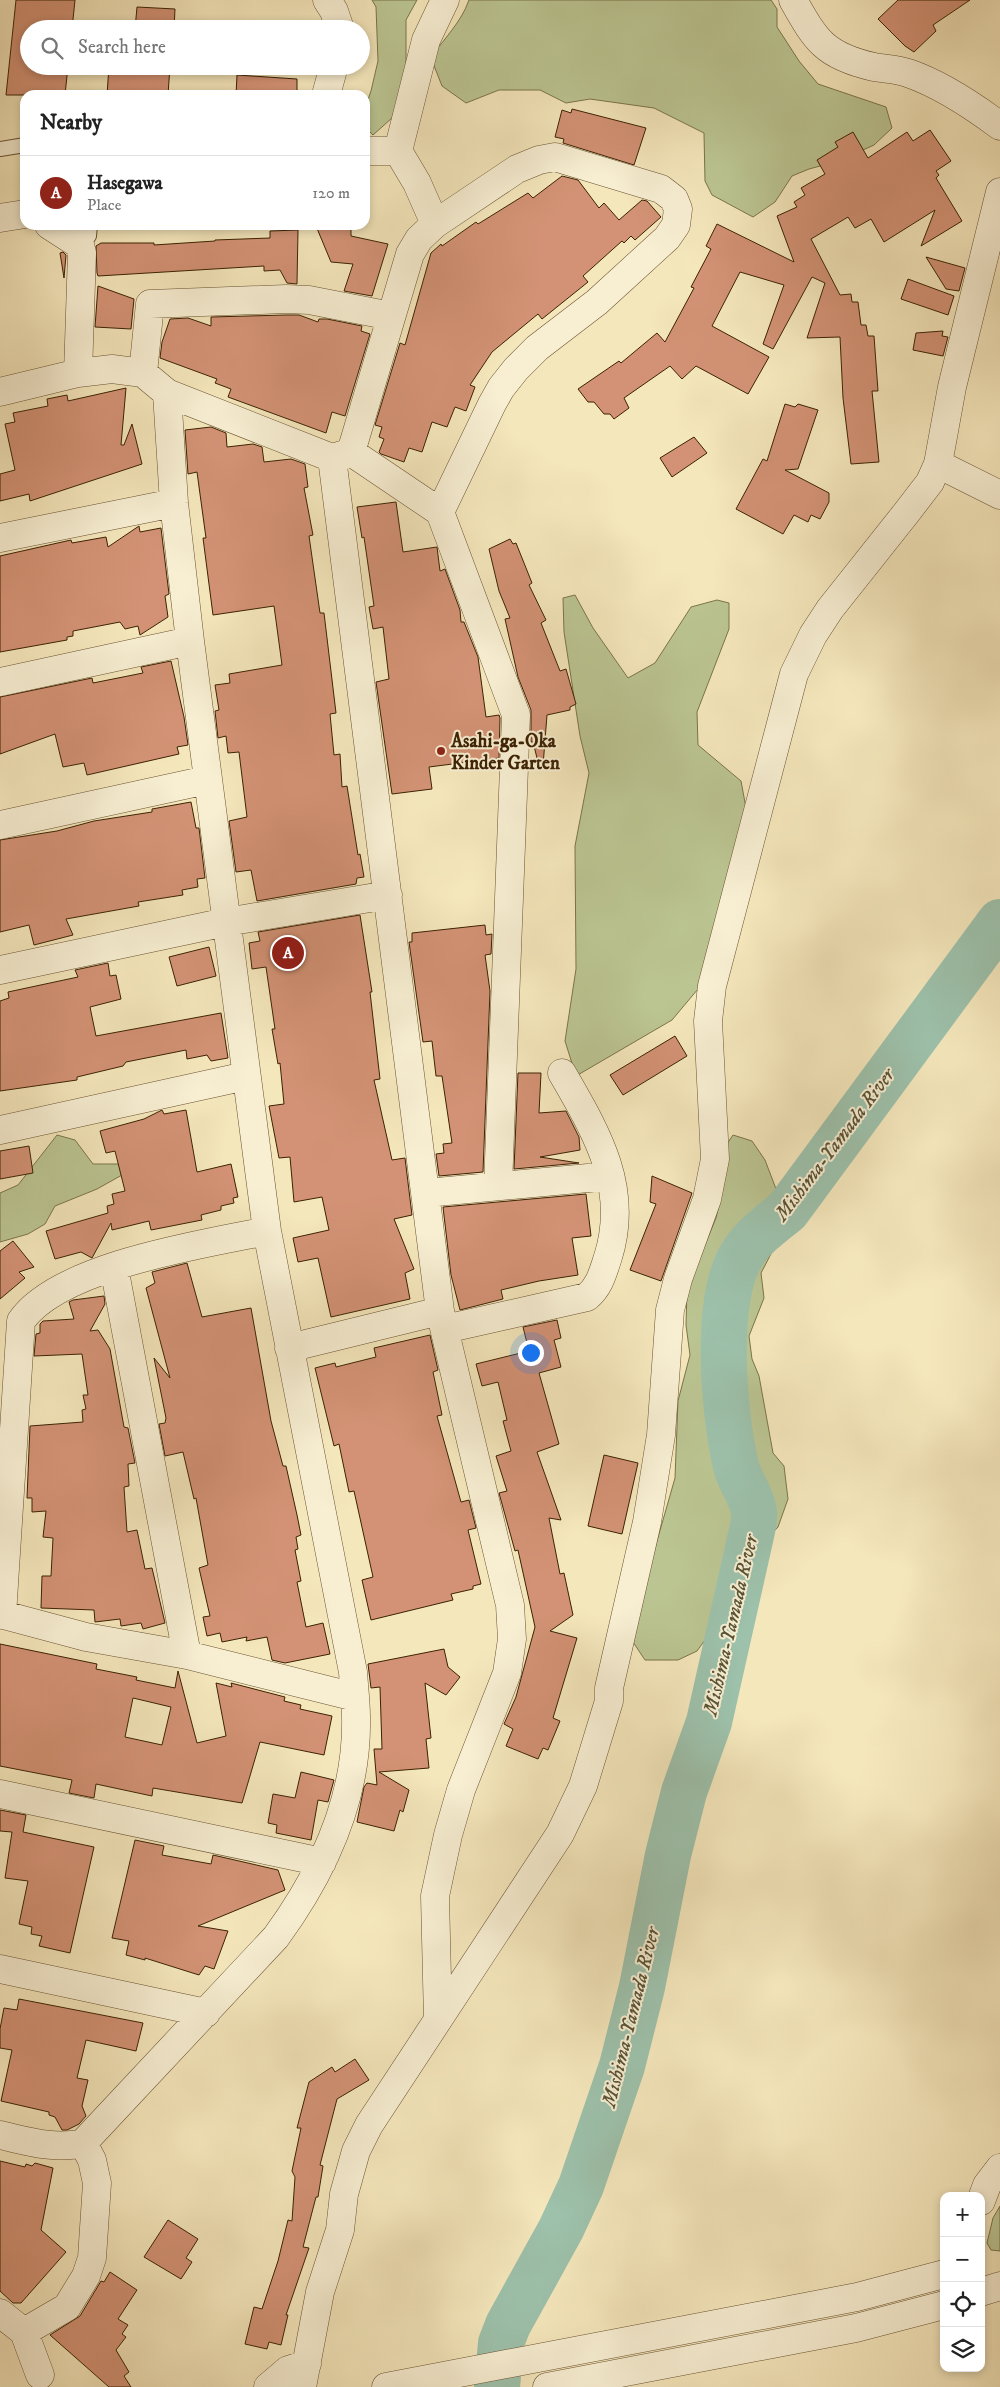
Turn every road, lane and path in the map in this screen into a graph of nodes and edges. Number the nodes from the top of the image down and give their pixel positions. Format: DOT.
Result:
graph roads {
  1 [pos="327,0"];
  2 [pos="445,0"];
  3 [pos="793,0"];
  4 [pos="337,20"];
  5 [pos="332,75"];
  6 [pos="327,90"];
  7 [pos="1000,126"];
  8 [pos="20,146"];
  9 [pos="0,149"];
  10 [pos="370,151"];
  11 [pos="398,151"];
  12 [pos="1000,192"];
  13 [pos="20,215"];
  14 [pos="0,218"];
  15 [pos="435,224"];
  16 [pos="67,230"];
  17 [pos="85,235"];
  18 [pos="391,316"];
  19 [pos="78,373"];
  20 [pos="143,373"];
  21 [pos="0,392"];
  22 [pos="167,393"];
  23 [pos="342,455"];
  24 [pos="938,464"];
  25 [pos="1000,495"];
  26 [pos="174,503"];
  27 [pos="440,512"];
  28 [pos="0,538"];
  29 [pos="190,641"];
  30 [pos="0,682"];
  31 [pos="207,780"];
  32 [pos="0,825"];
  33 [pos="388,895"];
  34 [pos="226,922"];
  35 [pos="0,970"];
  36 [pos="562,1073"];
  37 [pos="246,1076"];
  38 [pos="0,1130"];
  39 [pos="610,1176"];
  40 [pos="498,1186"];
  41 [pos="426,1193"];
  42 [pos="267,1231"];
  43 [pos="114,1267"];
  44 [pos="443,1320"];
  45 [pos="289,1348"];
  46 [pos="1,1615"];
  47 [pos="187,1655"];
  48 [pos="354,1697"];
  49 [pos="0,1794"];
  50 [pos="322,1862"];
  51 [pos="0,1969"];
  52 [pos="206,2013"];
  53 [pos="438,2020"];
  54 [pos="0,2135"];
  55 [pos="83,2143"];
  56 [pos="1000,2168"];
  57 [pos="984,2192"];
  58 [pos="940,2275"];
  59 [pos="1000,2286"];
  60 [pos="985,2291"];
  61 [pos="940,2306"];
  62 [pos="0,2313"];
  63 [pos="24,2332"];
  64 [pos="40,2375"];
  65 [pos="305,2376"];
  66 [pos="268,2387"];
  67 [pos="386,2387"];
  68 [pos="547,2387"];
  1 -- 4 [label="street"];
  2 -- 11 [label="street"];
  3 -- 7 [label="street"];
  5 -- 6 [label="street"];
  8 -- 9 [label="lane"];
  10 -- 11 [label="street"];
  11 -- 15 [label="street"];
  12 -- 24 [label="street"];
  13 -- 14 [label="street"];
  15 -- 18 [label="street"];
  15 -- 27 [label="street"];
  16 -- 17 [label="street"];
  17 -- 19 [label="street"];
  18 -- 20 [label="street"];
  18 -- 23 [label="street"];
  19 -- 20 [label="street"];
  19 -- 21 [label="street"];
  20 -- 22 [label="street"];
  22 -- 23 [label="street"];
  22 -- 26 [label="street"];
  23 -- 27 [label="street"];
  23 -- 33 [label="street"];
  24 -- 25 [label="street"];
  24 -- 53 [label="street"];
  26 -- 28 [label="street"];
  26 -- 29 [label="street"];
  27 -- 40 [label="street"];
  29 -- 30 [label="street"];
  29 -- 31 [label="street"];
  31 -- 32 [label="street"];
  31 -- 34 [label="street"];
  33 -- 34 [label="street"];
  33 -- 41 [label="street"];
  34 -- 35 [label="street"];
  34 -- 37 [label="street"];
  36 -- 39 [label="street"];
  37 -- 38 [label="street"];
  37 -- 42 [label="street"];
  39 -- 40 [label="street"];
  39 -- 44 [label="street"];
  40 -- 41 [label="street"];
  41 -- 44 [label="street"];
  42 -- 43 [label="street"];
  42 -- 45 [label="street"];
  43 -- 46 [label="street"];
  43 -- 47 [label="street"];
  44 -- 45 [label="street"];
  44 -- 53 [label="street"];
  45 -- 48 [label="street"];
  46 -- 47 [label="street"];
  47 -- 48 [label="street"];
  48 -- 50 [label="street"];
  49 -- 50 [label="street"];
  50 -- 52 [label="street"];
  51 -- 52 [label="street"];
  52 -- 55 [label="street"];
  53 -- 65 [label="street"];
  54 -- 55 [label="street"];
  55 -- 63 [label="street"];
  56 -- 57 [label="street"];
  58 -- 67 [label="street"];
  59 -- 60 [label="street"];
  61 -- 68 [label="street"];
  62 -- 63 [label="street"];
  63 -- 64 [label="street"];
  65 -- 66 [label="street"];
}
